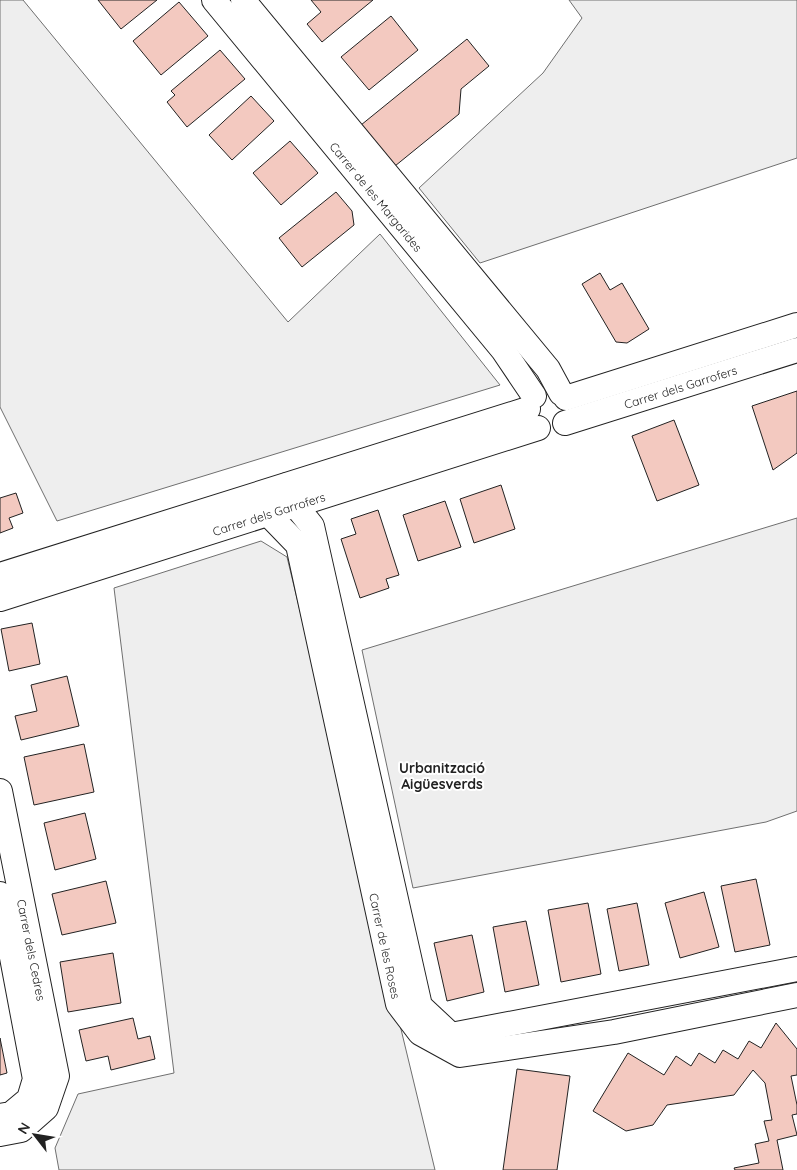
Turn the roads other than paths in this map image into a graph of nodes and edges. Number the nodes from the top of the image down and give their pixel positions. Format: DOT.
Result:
graph roads {
  1 [pos="214,0"];
  2 [pos="243,0"];
  3 [pos="797,325"];
  4 [pos="797,350"];
  5 [pos="563,395"];
  6 [pos="534,411"];
  7 [pos="565,423"];
  8 [pos="286,485"];
  9 [pos="296,506"];
  10 [pos="268,515"];
  11 [pos="0,575"];
  12 [pos="0,600"];
  13 [pos="0,791"];
  14 [pos="0,894"];
  15 [pos="797,969"];
  16 [pos="797,995"];
  17 [pos="37,1104"];
  18 [pos="0,1116"];
  19 [pos="0,1134"];
  1 -- 6 [label="street, Carrer de les Margarides"];
  2 -- 5 [label="street, Carrer de les Margarides"];
  3 -- 5 [label="street, Carrer dels Garrofers"];
  4 -- 7 [label="street, Carrer dels Garrofers"];
  5 -- 6 [label="street"];
  5 -- 7 [label="street"];
  6 -- 7 [label="street"];
  6 -- 8 [label="street, Carrer dels Garrofers"];
  6 -- 9 [label="street, Carrer dels Garrofers"];
  8 -- 9 [label="street, Carrer de les Roses"];
  8 -- 11 [label="street, Carrer dels Garrofers"];
  9 -- 10 [label="street, Carrer dels Garrofers"];
  9 -- 15 [label="street, Carrer de les Roses"];
  10 -- 12 [label="street, Carrer dels Garrofers"];
  10 -- 16 [label="street, Carrer de les Roses"];
  13 -- 17 [label="street, Carrer dels Cedres"];
  14 -- 17 [label="street, Carrer dels Cedres"];
  17 -- 18 [label="street"];
  17 -- 19 [label="street"];
}
